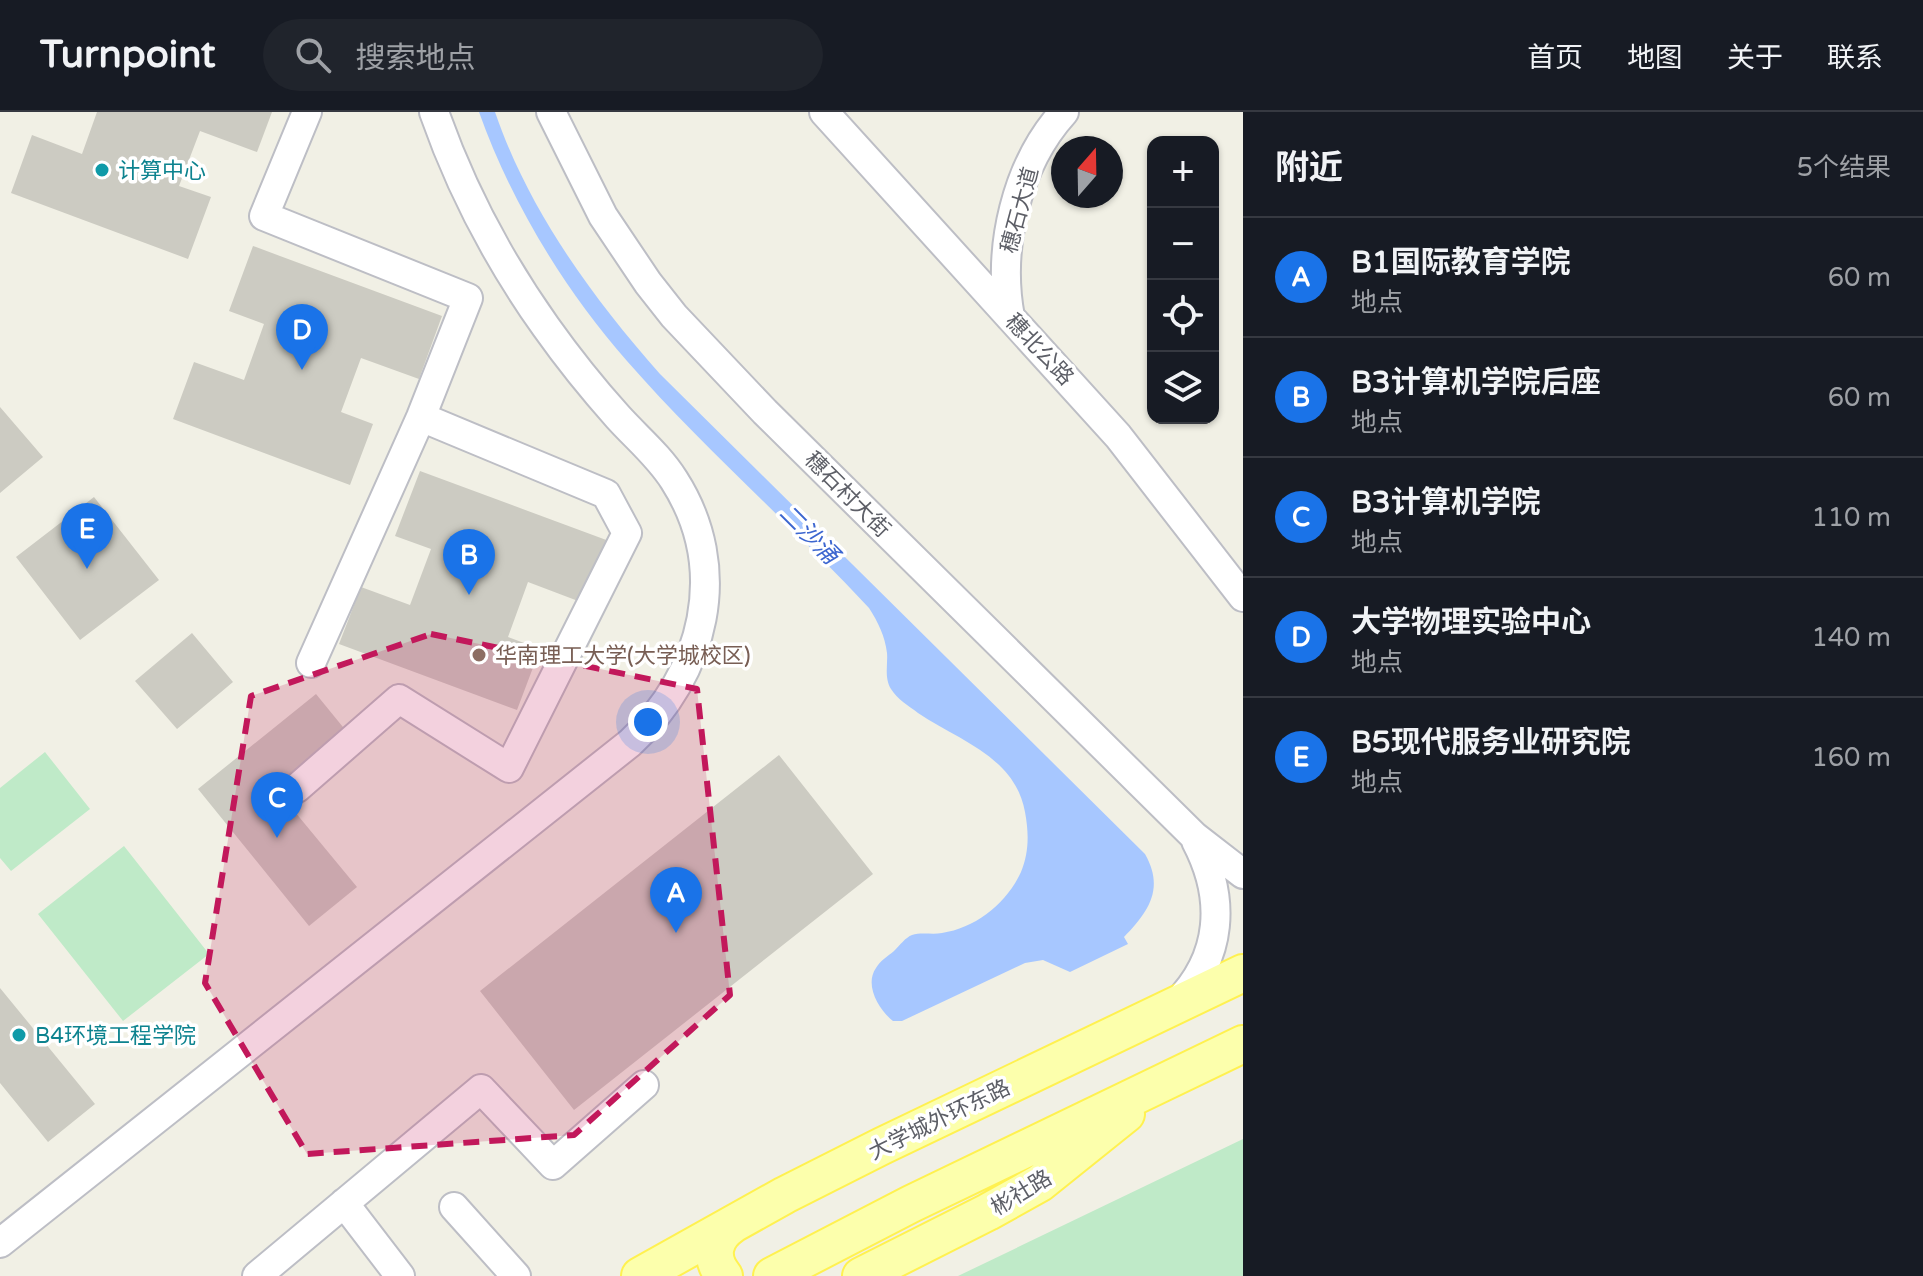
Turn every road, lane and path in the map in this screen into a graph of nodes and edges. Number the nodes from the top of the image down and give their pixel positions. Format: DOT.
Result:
graph roads {
  1 [pos="307,112"];
  2 [pos="434,112"];
  3 [pos="551,112"];
  4 [pos="824,112"];
  5 [pos="1064,112"];
  6 [pos="1010,317"];
  7 [pos="421,417"];
  8 [pos="1243,597"];
  9 [pos="311,663"];
  10 [pos="297,788"];
  11 [pos="1194,836"];
  12 [pos="1243,874"];
  13 [pos="1243,973"];
  14 [pos="1174,1006"];
  15 [pos="1243,1044"];
  16 [pos="1164,1082"];
  17 [pos="644,1085"];
  18 [pos="344,1203"];
  19 [pos="454,1207"];
  20 [pos="732,1225"];
  21 [pos="0,1243"];
  22 [pos="257,1276"];
  23 [pos="400,1276"];
  24 [pos="516,1276"];
  25 [pos="640,1276"];
  26 [pos="724,1276"];
  27 [pos="772,1276"];
  28 [pos="861,1276"];
  1 -- 7 [label="street"];
  2 -- 21 [label="street"];
  3 -- 11 [label="street, 穗石村大街"];
  4 -- 6 [label="street, 穗北公路"];
  5 -- 6 [label="street, 穗石大道"];
  6 -- 8 [label="street, 穗北公路"];
  7 -- 9 [label="street"];
  7 -- 10 [label="street"];
  11 -- 12 [label="street, 穗石村大街"];
  11 -- 14 [label="street, 穗石村大街"];
  13 -- 14 [label="main road, 大学城外环东路"];
  14 -- 20 [label="main road, 大学城外环东路"];
  15 -- 16 [label="main road"];
  16 -- 27 [label="main road"];
  16 -- 28 [label="main road, 彬社路"];
  17 -- 18 [label="street"];
  18 -- 22 [label="street"];
  18 -- 23 [label="street"];
  19 -- 24 [label="street"];
  20 -- 25 [label="main road, 大学城外环东路"];
  20 -- 26 [label="main road"];
}
